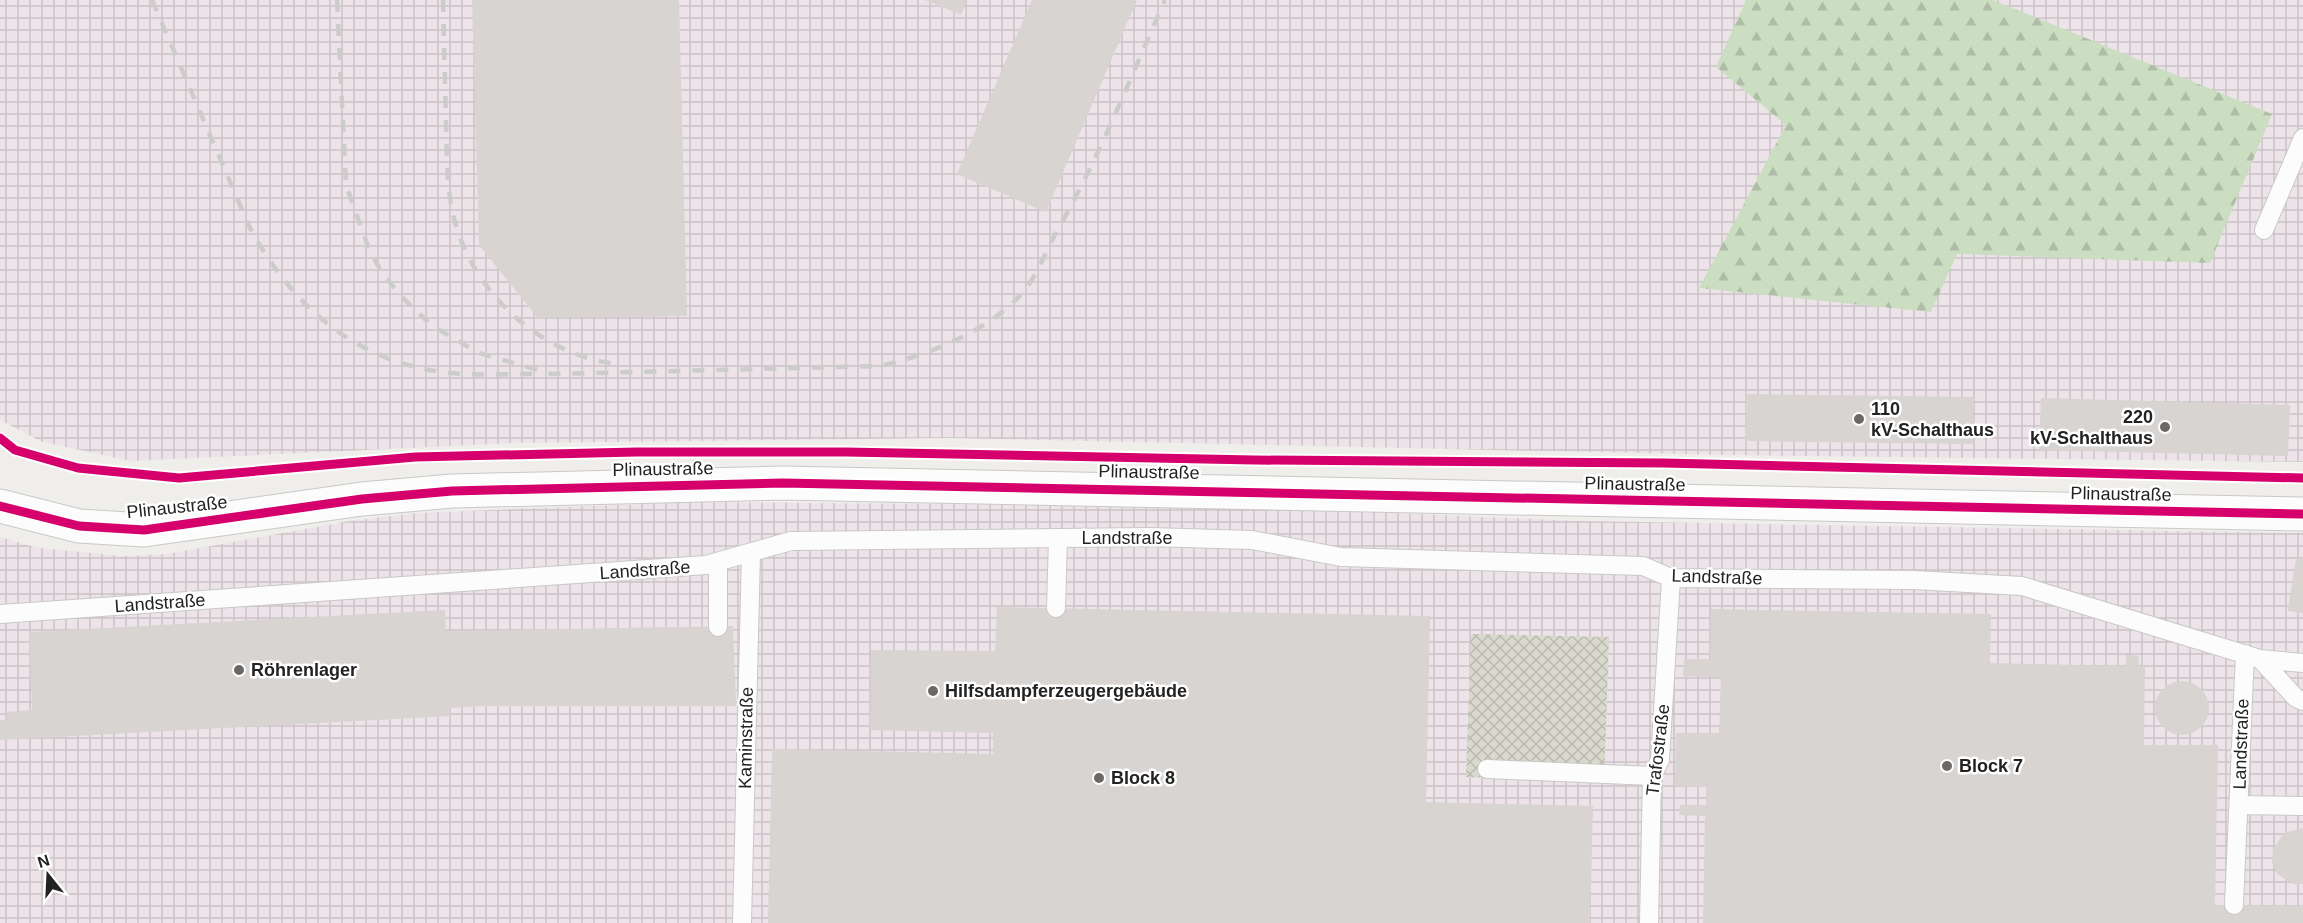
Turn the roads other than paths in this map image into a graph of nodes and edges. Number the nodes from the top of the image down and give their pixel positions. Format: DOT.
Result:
graph roads {
  1 [pos="2303,138"];
  2 [pos="2296,174"];
  3 [pos="2264,230"];
  4 [pos="0,506"];
  5 [pos="2303,514"];
  6 [pos="1058,538"];
  7 [pos="751,553"];
  8 [pos="718,562"];
  9 [pos="1671,578"];
  10 [pos="1056,608"];
  11 [pos="0,614"];
  12 [pos="718,627"];
  13 [pos="2252,657"];
  14 [pos="2303,663"];
  15 [pos="2303,701"];
  16 [pos="1487,769"];
  17 [pos="1652,776"];
  18 [pos="2239,805"];
  19 [pos="2303,806"];
  20 [pos="2234,905"];
  21 [pos="742,923"];
  22 [pos="1649,923"];
  1 -- 2 [label="lane"];
  2 -- 3 [label="lane"];
  4 -- 5 [label="street, Plinaustraße"];
  6 -- 7 [label="lane, Landstraße"];
  6 -- 9 [label="lane, Landstraße"];
  6 -- 10 [label="lane"];
  7 -- 8 [label="lane, Landstraße"];
  7 -- 21 [label="lane, Kaminstraße"];
  8 -- 11 [label="lane, Landstraße"];
  8 -- 12 [label="lane"];
  9 -- 13 [label="lane, Landstraße"];
  9 -- 17 [label="lane, Trafostraße"];
  13 -- 14 [label="lane"];
  13 -- 15 [label="lane"];
  13 -- 18 [label="lane, Landstraße"];
  16 -- 17 [label="lane"];
  17 -- 22 [label="lane, Trafostraße"];
  18 -- 19 [label="lane, Landstraße"];
  18 -- 20 [label="lane"];
}
